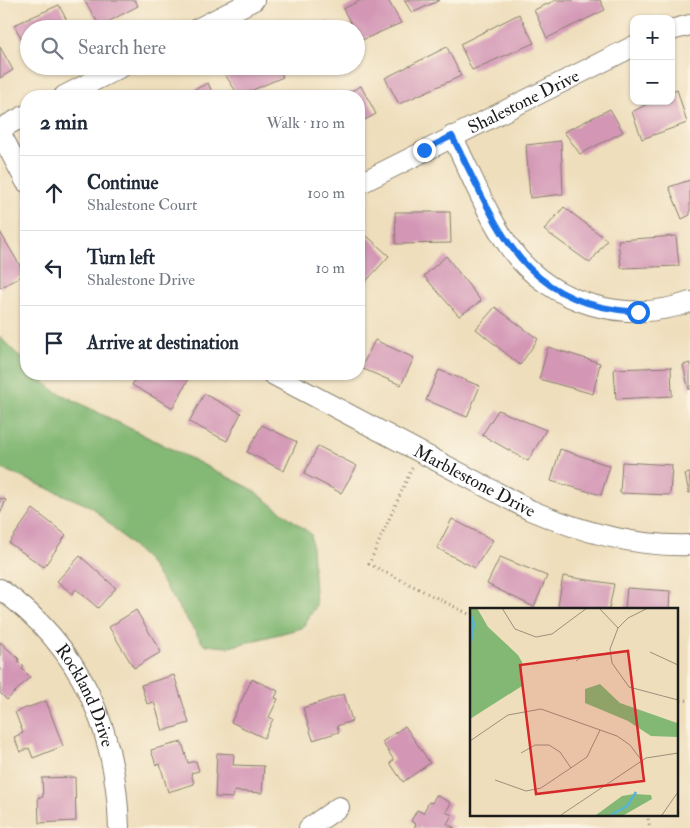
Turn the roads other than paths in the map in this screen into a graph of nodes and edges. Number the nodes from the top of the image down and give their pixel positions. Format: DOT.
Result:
graph roads {
  1 [pos="254,0"];
  2 [pos="215,20"];
  3 [pos="690,25"];
  4 [pos="675,29"];
  5 [pos="630,48"];
  6 [pos="105,75"];
  7 [pos="76,90"];
  8 [pos="20,119"];
  9 [pos="0,131"];
  10 [pos="452,136"];
  11 [pos="20,170"];
  12 [pos="365,181"];
  13 [pos="690,302"];
  14 [pos="283,380"];
  15 [pos="690,545"];
  16 [pos="0,589"];
  17 [pos="339,807"];
  18 [pos="119,828"];
  19 [pos="309,828"];
  1 -- 2 [label="street"];
  3 -- 4 [label="street"];
  5 -- 10 [label="street, Shalestone Drive"];
  6 -- 7 [label="street"];
  8 -- 9 [label="street"];
  9 -- 11 [label="street"];
  10 -- 12 [label="street, Shalestone Drive"];
  10 -- 13 [label="street"];
  14 -- 15 [label="street, Marblestone Drive"];
  16 -- 18 [label="street, Rockland Drive"];
  17 -- 19 [label="street"];
}
